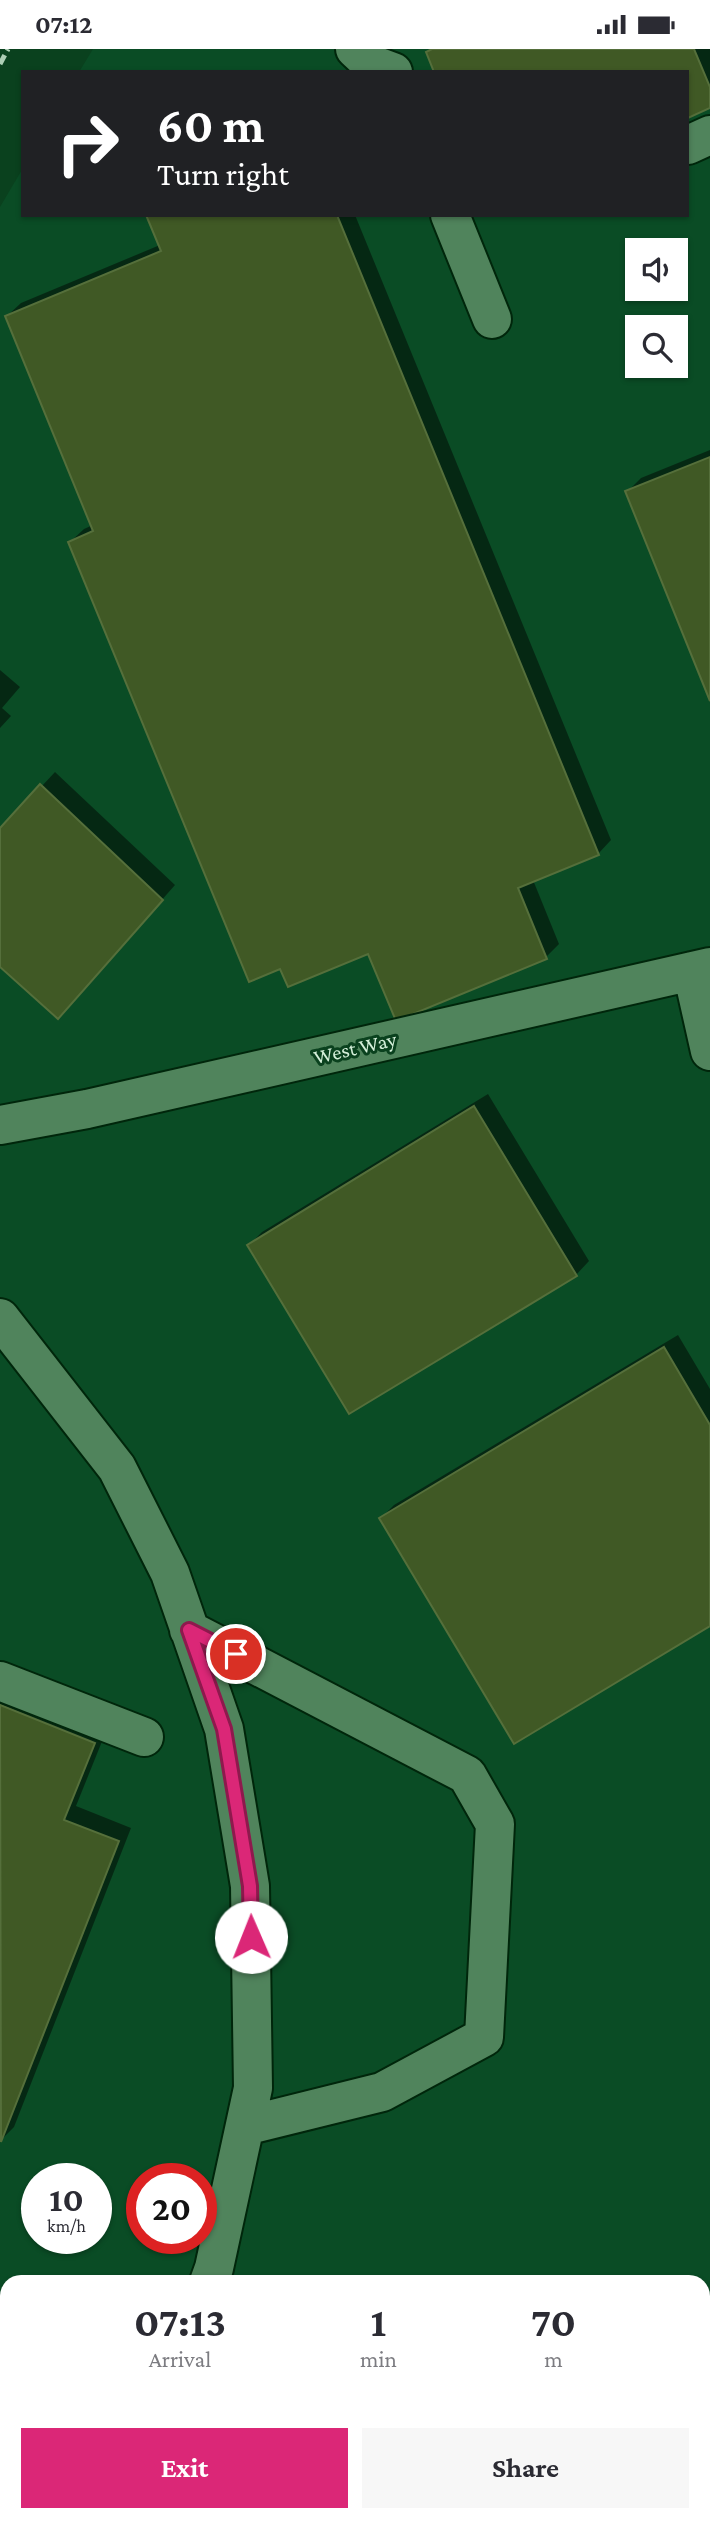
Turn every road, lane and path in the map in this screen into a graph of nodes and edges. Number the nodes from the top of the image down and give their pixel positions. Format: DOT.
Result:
graph roads {
  1 [pos="355,49"];
  2 [pos="388,70"];
  3 [pos="710,135"];
  4 [pos="689,145"];
  5 [pos="451,217"];
  6 [pos="492,319"];
  7 [pos="701,969"];
  8 [pos="710,1051"];
  9 [pos="0,1125"];
  10 [pos="0,1318"];
  11 [pos="189,1630"];
  12 [pos="0,1681"];
  13 [pos="144,1737"];
  14 [pos="245,2126"];
  15 [pos="211,2275"];
  1 -- 2 [label="lane"];
  3 -- 4 [label="lane"];
  5 -- 6 [label="lane"];
  7 -- 8 [label="lane"];
  7 -- 9 [label="lane, West Way"];
  10 -- 11 [label="lane"];
  11 -- 14 [label="lane"];
  11 -- 14 [label="lane"];
  12 -- 13 [label="lane"];
  14 -- 15 [label="lane"];
}
